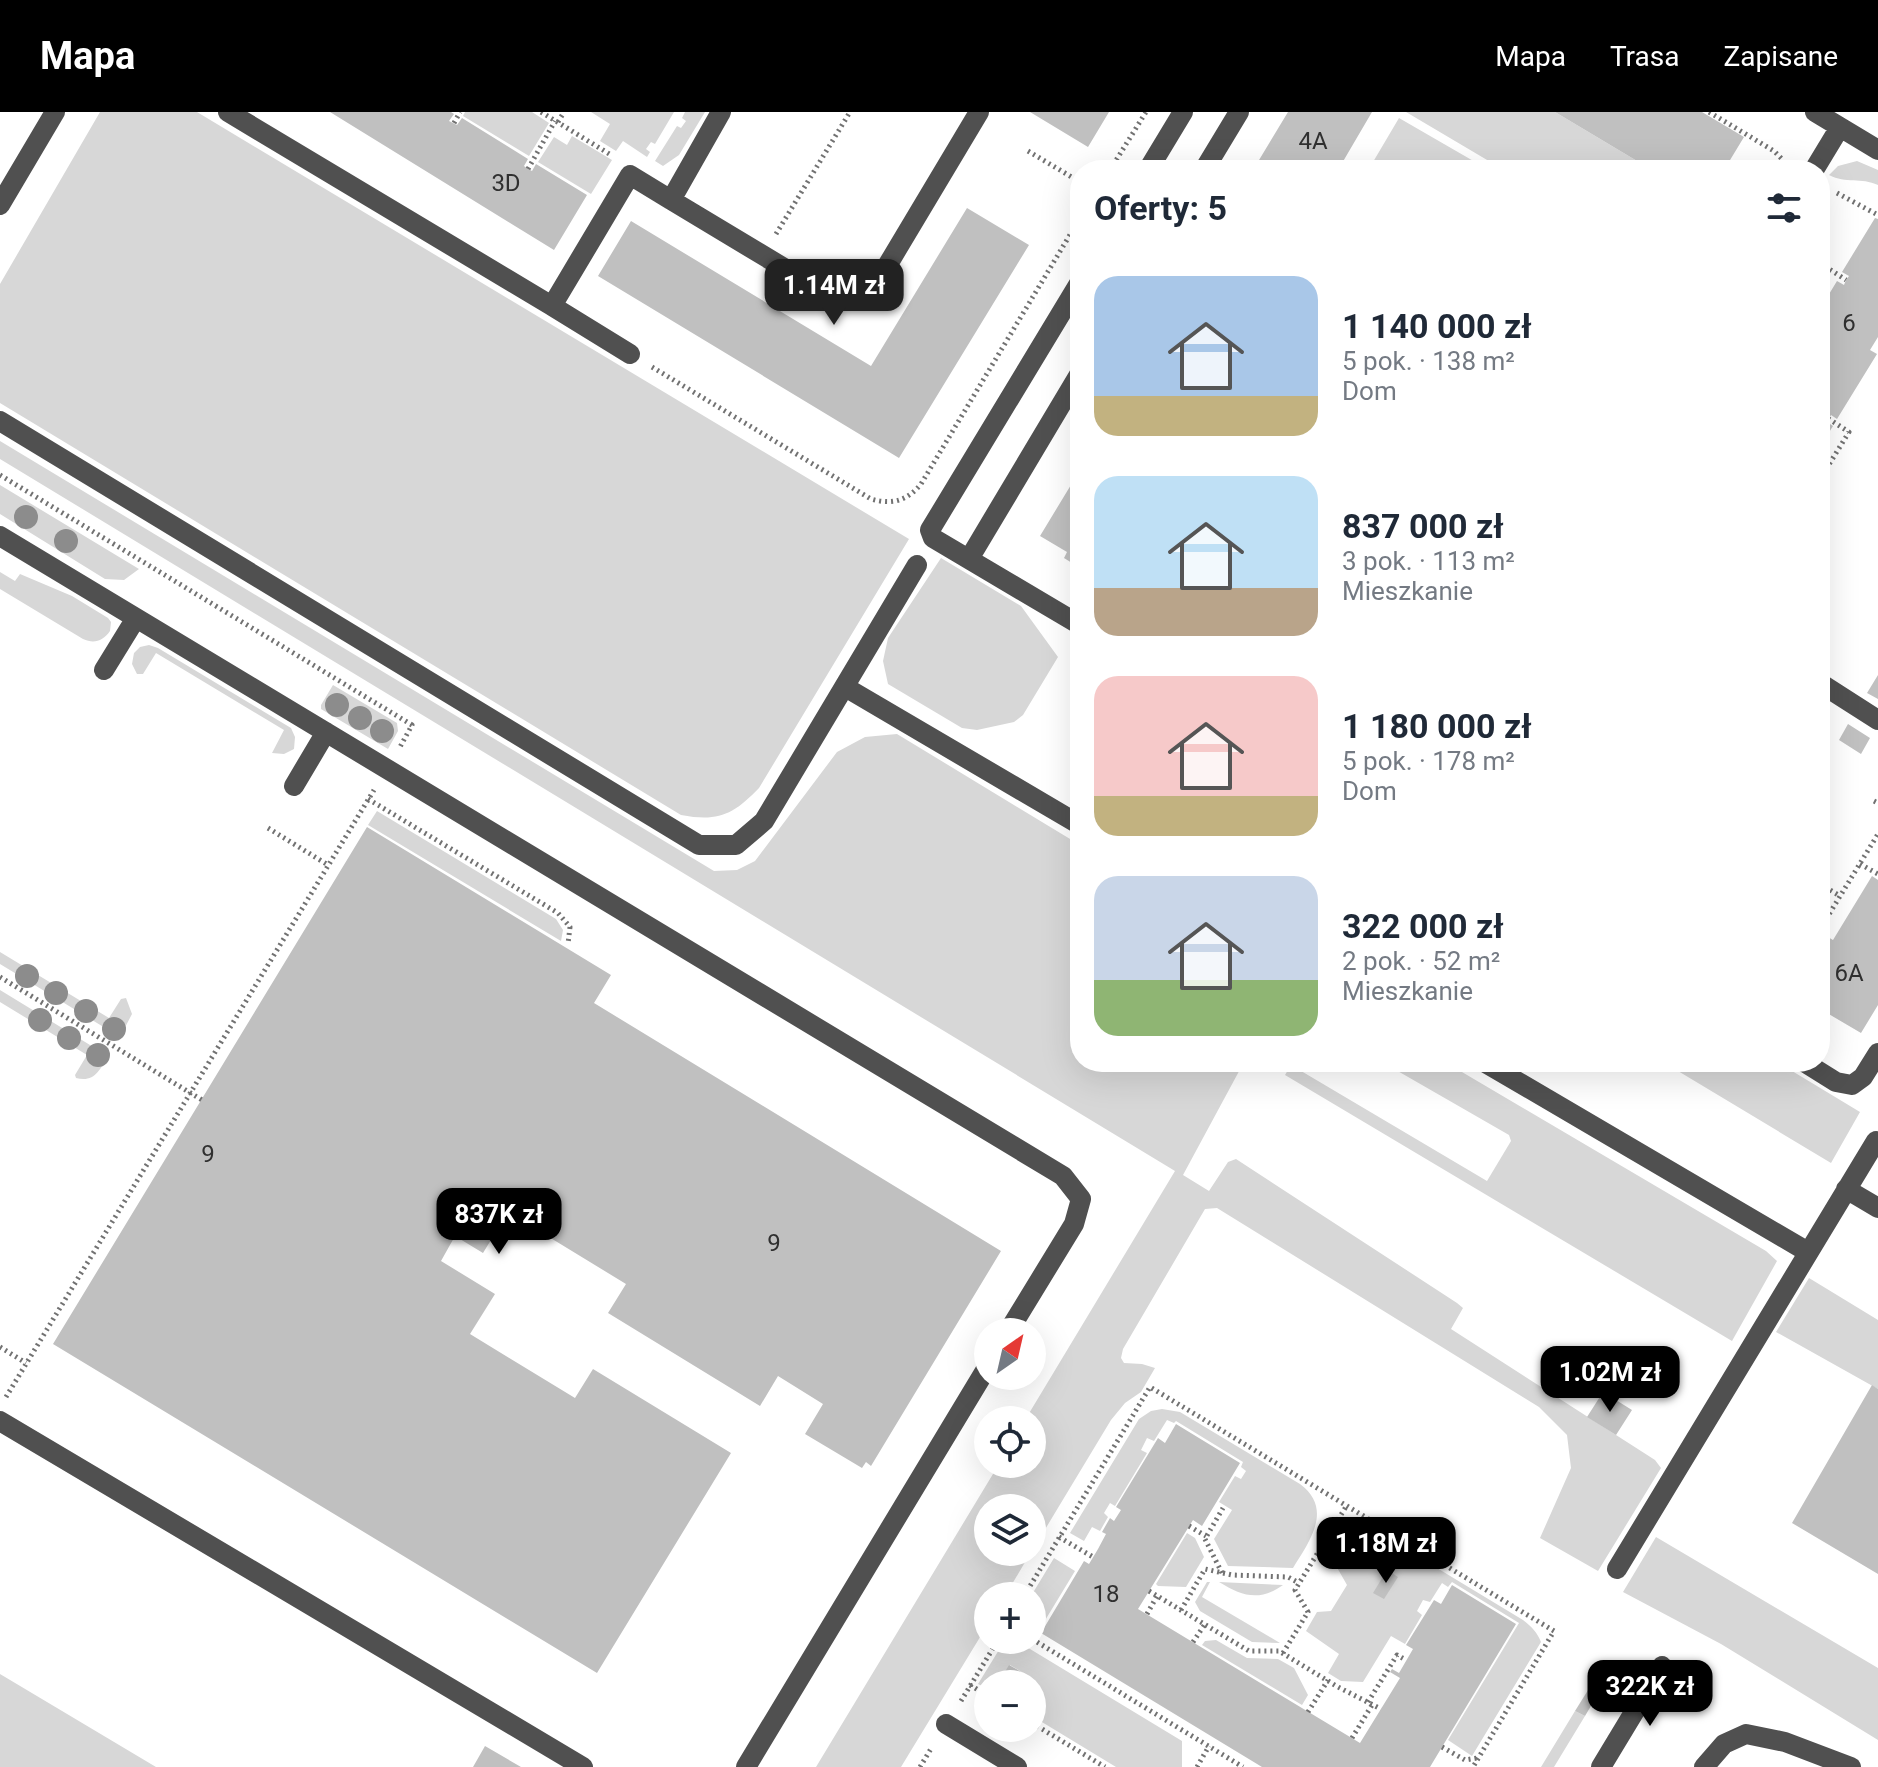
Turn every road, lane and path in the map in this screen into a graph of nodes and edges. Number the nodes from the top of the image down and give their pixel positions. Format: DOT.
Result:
graph roads {
  1 [pos="55,112"];
  2 [pos="228,112"];
  3 [pos="460,112"];
  4 [pos="541,112"];
  5 [pos="564,112"];
  6 [pos="721,112"];
  7 [pos="850,112"];
  8 [pos="979,112"];
  9 [pos="1146,112"];
  10 [pos="1183,112"];
  11 [pos="1239,112"];
  12 [pos="1709,112"];
  13 [pos="1815,112"];
  14 [pos="557,122"];
  15 [pos="454,123"];
  16 [pos="1840,127"];
  17 [pos="1878,150"];
  18 [pos="1028,151"];
  19 [pos="619,159"];
  20 [pos="1116,160"];
  21 [pos="1154,160"];
  22 [pos="1210,160"];
  23 [pos="1783,160"];
  24 [pos="1820,160"];
  25 [pos="528,169"];
  26 [pos="1070,176"];
  27 [pos="1837,193"];
  28 [pos="671,200"];
  29 [pos="0,205"];
  30 [pos="1878,215"];
  31 [pos="1070,235"];
  32 [pos="773,239"];
  33 [pos="1830,270"];
  34 [pos="1846,280"];
  35 [pos="1070,299"];
  36 [pos="552,306"];
  37 [pos="630,354"];
  38 [pos="1070,390"];
  39 [pos="1830,420"];
  40 [pos="0,421"];
  41 [pos="1830,463"];
  42 [pos="0,475"];
  43 [pos="0,536"];
  44 [pos="969,559"];
  45 [pos="917,565"];
  46 [pos="136,618"];
  47 [pos="1070,619"];
  48 [pos="104,670"];
  49 [pos="845,687"];
  50 [pos="1830,689"];
  51 [pos="1878,720"];
  52 [pos="326,732"];
  53 [pos="386,769"];
  54 [pos="294,786"];
  55 [pos="368,799"];
  56 [pos="1070,819"];
  57 [pos="268,828"];
  58 [pos="1878,834"];
  59 [pos="1860,864"];
  60 [pos="328,865"];
  61 [pos="1878,874"];
  62 [pos="1830,890"];
  63 [pos="1840,896"];
  64 [pos="1830,912"];
  65 [pos="568,944"];
  66 [pos="0,977"];
  67 [pos="1878,1053"];
  68 [pos="1501,1072"];
  69 [pos="1820,1072"];
  70 [pos="191,1093"];
  71 [pos="202,1100"];
  72 [pos="1876,1141"];
  73 [pos="1846,1189"];
  74 [pos="1878,1208"];
  75 [pos="1808,1252"];
  76 [pos="1017,1318"];
  77 [pos="0,1347"];
  78 [pos="27,1363"];
  79 [pos="974,1389"];
  80 [pos="1,1413"];
  81 [pos="1347,1505"];
  82 [pos="1223,1508"];
  83 [pos="1189,1526"];
  84 [pos="1206,1536"];
  85 [pos="1059,1537"];
  86 [pos="1093,1557"];
  87 [pos="1617,1569"];
  88 [pos="1222,1573"];
  89 [pos="1032,1582"];
  90 [pos="1299,1583"];
  91 [pos="1149,1591"];
  92 [pos="1157,1596"];
  93 [pos="1181,1610"];
  94 [pos="1147,1614"];
  95 [pos="1205,1624"];
  96 [pos="1193,1642"];
  97 [pos="1046,1647"];
  98 [pos="1283,1653"];
  99 [pos="1406,1660"];
  100 [pos="1662,1666"];
  101 [pos="1328,1680"];
  102 [pos="970,1685"];
  103 [pos="974,1687"];
  104 [pos="1370,1704"];
  105 [pos="1381,1709"];
  106 [pos="1308,1712"];
  107 [pos="946,1724"];
  108 [pos="1046,1731"];
  109 [pos="1352,1738"];
  110 [pos="1209,1746"];
  111 [pos="1442,1747"];
  112 [pos="1479,1757"];
  113 [pos="583,1767"];
  114 [pos="746,1767"];
  115 [pos="1017,1767"];
  116 [pos="1105,1767"];
  117 [pos="1197,1767"];
  118 [pos="1243,1767"];
  119 [pos="1473,1767"];
  120 [pos="1601,1767"];
  121 [pos="1704,1767"];
  122 [pos="1851,1767"];
  1 -- 29 [label="street"];
  2 -- 36 [label="street"];
  3 -- 15 [label="path"];
  4 -- 14 [label="path"];
  5 -- 14 [label="path"];
  6 -- 28 [label="street"];
  7 -- 32 [label="path"];
  8 -- 28 [label="street"];
  9 -- 20 [label="path"];
  10 -- 21 [label="street"];
  11 -- 22 [label="street"];
  12 -- 23 [label="path"];
  13 -- 16 [label="street"];
  14 -- 19 [label="path"];
  14 -- 25 [label="path"];
  16 -- 17 [label="street"];
  16 -- 24 [label="street"];
  18 -- 26 [label="path"];
  27 -- 30 [label="path"];
  28 -- 36 [label="street"];
  31 -- 37 [label="path"];
  33 -- 34 [label="path"];
  35 -- 44 [label="street"];
  36 -- 37 [label="street"];
  38 -- 44 [label="street"];
  39 -- 41 [label="path"];
  40 -- 49 [label="street"];
  42 -- 53 [label="path"];
  43 -- 46 [label="street"];
  44 -- 47 [label="street"];
  45 -- 49 [label="street"];
  46 -- 48 [label="street"];
  46 -- 52 [label="street"];
  49 -- 56 [label="street"];
  50 -- 51 [label="street"];
  52 -- 53 [label="street"];
  52 -- 54 [label="street"];
  53 -- 55 [label="path"];
  53 -- 76 [label="street"];
  55 -- 60 [label="path"];
  55 -- 65 [label="path"];
  57 -- 60 [label="path"];
  58 -- 59 [label="path"];
  59 -- 61 [label="path"];
  59 -- 63 [label="path"];
  60 -- 70 [label="path"];
  62 -- 63 [label="path"];
  63 -- 64 [label="path"];
  66 -- 70 [label="path"];
  67 -- 69 [label="street"];
  68 -- 75 [label="street"];
  70 -- 71 [label="path"];
  70 -- 78 [label="path"];
  72 -- 73 [label="street"];
  73 -- 74 [label="street"];
  73 -- 75 [label="street"];
  75 -- 87 [label="street"];
  77 -- 78 [label="path"];
  78 -- 80 [label="path"];
  79 -- 114 [label="street"];
  80 -- 113 [label="street"];
  81 -- 85 [label="path"];
  81 -- 90 [label="path"];
  81 -- 112 [label="path"];
  82 -- 84 [label="path"];
  83 -- 84 [label="path"];
  84 -- 88 [label="path"];
  85 -- 86 [label="path"];
  85 -- 89 [label="path"];
  88 -- 90 [label="path"];
  88 -- 93 [label="path"];
  90 -- 98 [label="path"];
  91 -- 92 [label="path"];
  92 -- 93 [label="path"];
  92 -- 94 [label="path"];
  93 -- 95 [label="path"];
  95 -- 96 [label="path"];
  95 -- 98 [label="path"];
  97 -- 110 [label="path"];
  98 -- 101 [label="path"];
  99 -- 104 [label="path"];
  100 -- 120 [label="street"];
  101 -- 104 [label="path"];
  101 -- 106 [label="path"];
  102 -- 103 [label="path"];
  104 -- 105 [label="path"];
  104 -- 109 [label="path"];
  107 -- 115 [label="street"];
  108 -- 116 [label="path"];
  110 -- 117 [label="path"];
  110 -- 118 [label="path"];
  111 -- 112 [label="path"];
  112 -- 119 [label="path"];
  121 -- 122 [label="street"];
}
